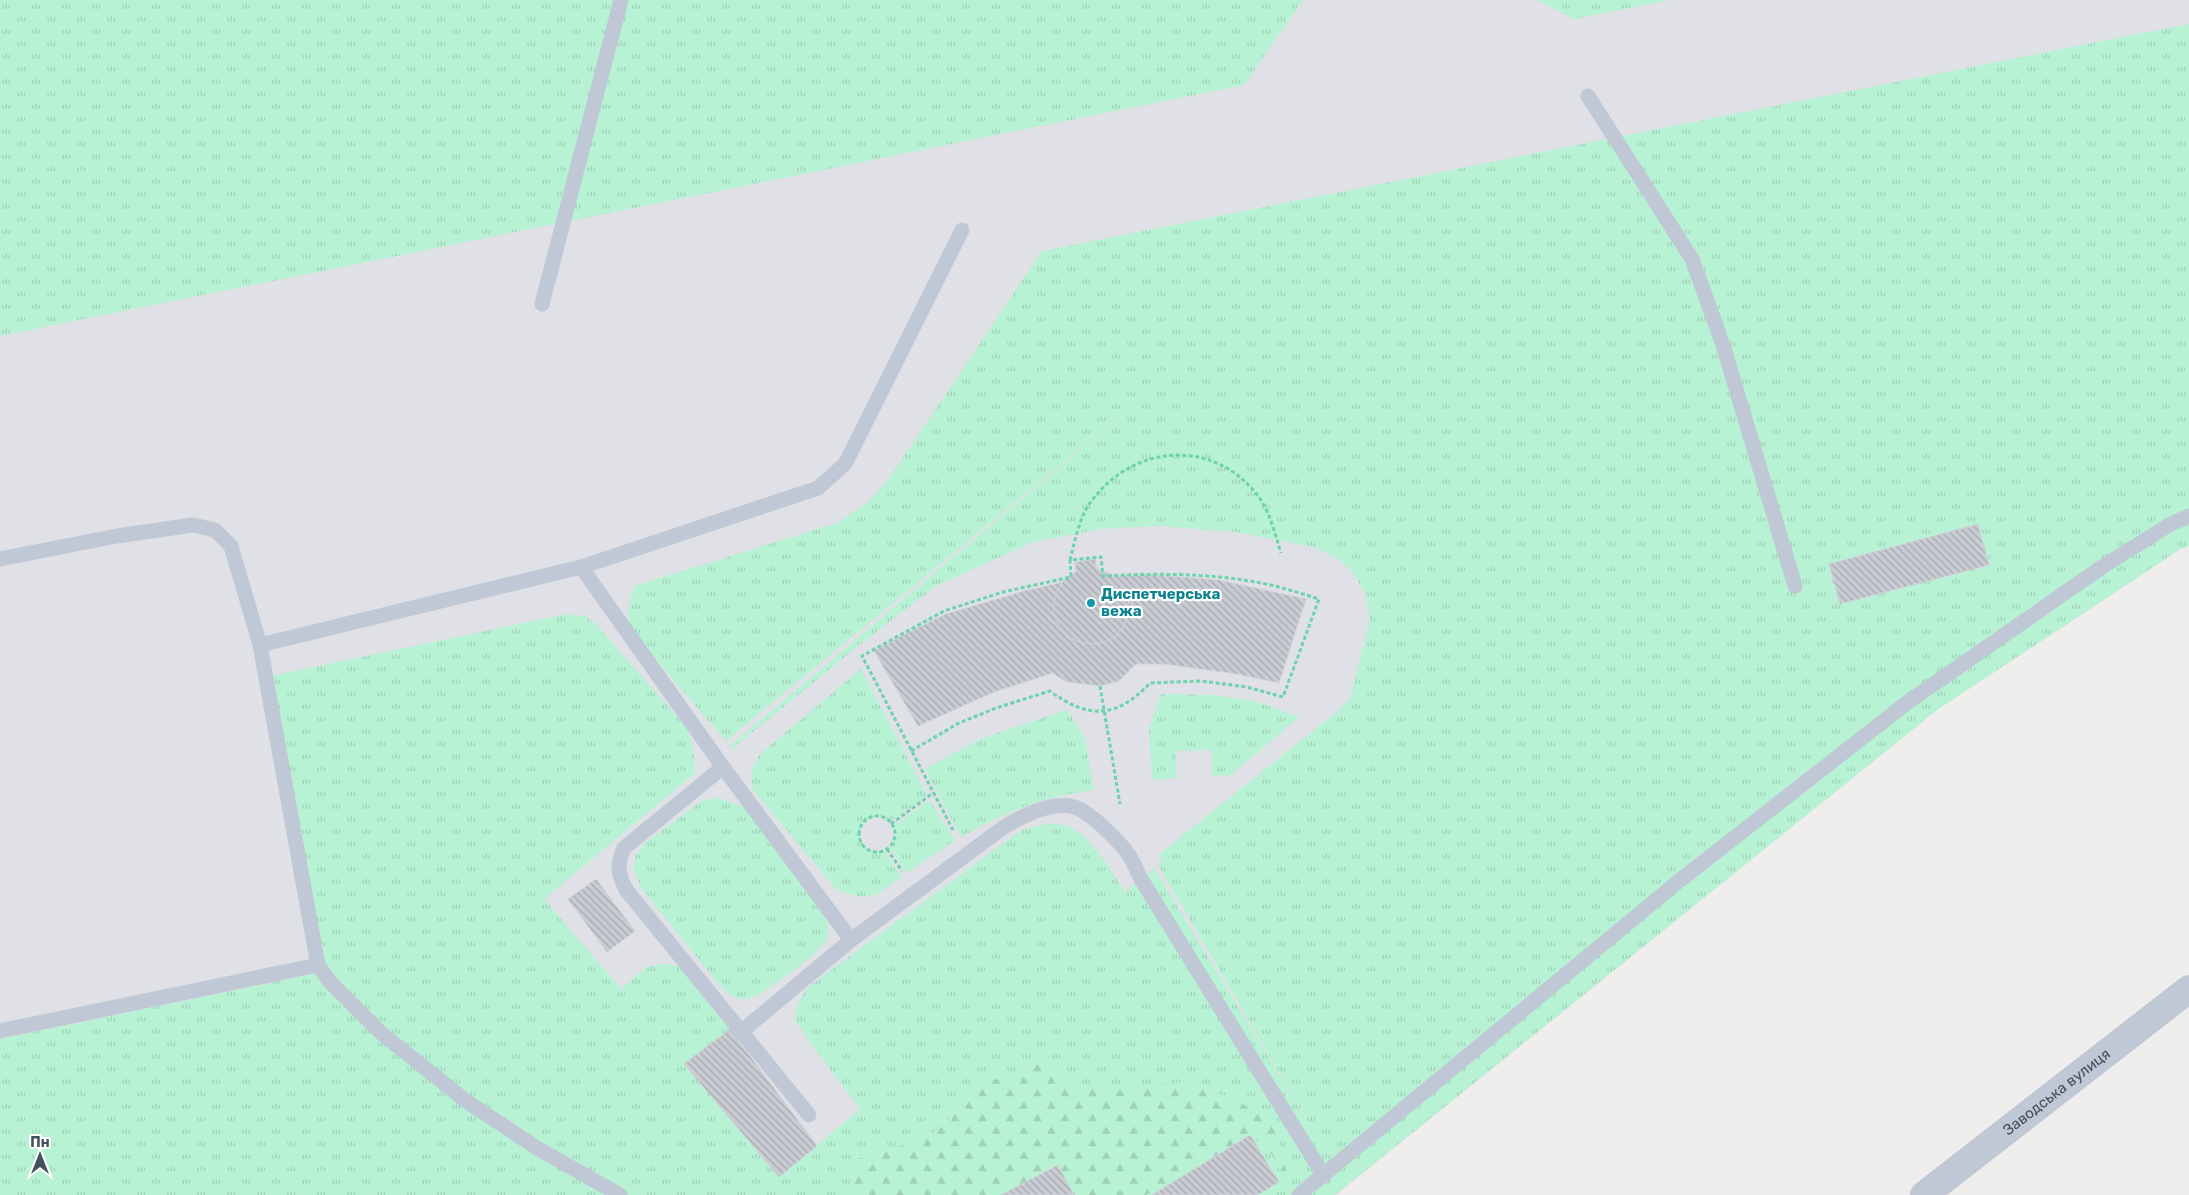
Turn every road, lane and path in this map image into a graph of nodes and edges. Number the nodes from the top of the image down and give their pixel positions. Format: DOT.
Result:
graph roads {
  1 [pos="621,0"];
  2 [pos="1588,96"];
  3 [pos="962,230"];
  4 [pos="542,304"];
  5 [pos="2189,516"];
  6 [pos="1281,553"];
  7 [pos="0,559"];
  8 [pos="1070,560"];
  9 [pos="581,566"];
  10 [pos="1795,586"];
  11 [pos="260,645"];
  12 [pos="1100,686"];
  13 [pos="1103,712"];
  14 [pos="911,751"];
  15 [pos="723,767"];
  16 [pos="933,793"];
  17 [pos="891,824"];
  18 [pos="1128,854"];
  19 [pos="967,855"];
  20 [pos="851,940"];
  21 [pos="318,965"];
  22 [pos="2189,989"];
  23 [pos="0,1031"];
  24 [pos="741,1032"];
  25 [pos="809,1116"];
  26 [pos="1324,1176"];
  27 [pos="620,1195"];
  28 [pos="1299,1195"];
  29 [pos="1924,1195"];
  1 -- 4 [label="lane"];
  2 -- 10 [label="lane"];
  3 -- 9 [label="lane"];
  5 -- 26 [label="lane"];
  6 -- 8 [label="path"];
  7 -- 11 [label="lane"];
  8 -- 13 [label="path"];
  8 -- 14 [label="path"];
  9 -- 11 [label="lane"];
  9 -- 15 [label="lane"];
  11 -- 21 [label="lane"];
  12 -- 13 [label="path"];
  13 -- 14 [label="path"];
  13 -- 18 [label="path"];
  14 -- 16 [label="path"];
  15 -- 20 [label="lane"];
  15 -- 24 [label="lane"];
  16 -- 17 [label="path"];
  16 -- 19 [label="path"];
  17 -- 17 [label="path"];
  18 -- 19 [label="lane"];
  18 -- 26 [label="lane"];
  19 -- 20 [label="lane"];
  20 -- 24 [label="lane"];
  21 -- 23 [label="lane"];
  21 -- 27 [label="lane"];
  22 -- 29 [label="street, Заводська вулиця"];
  24 -- 25 [label="lane"];
  26 -- 28 [label="lane"];
}
